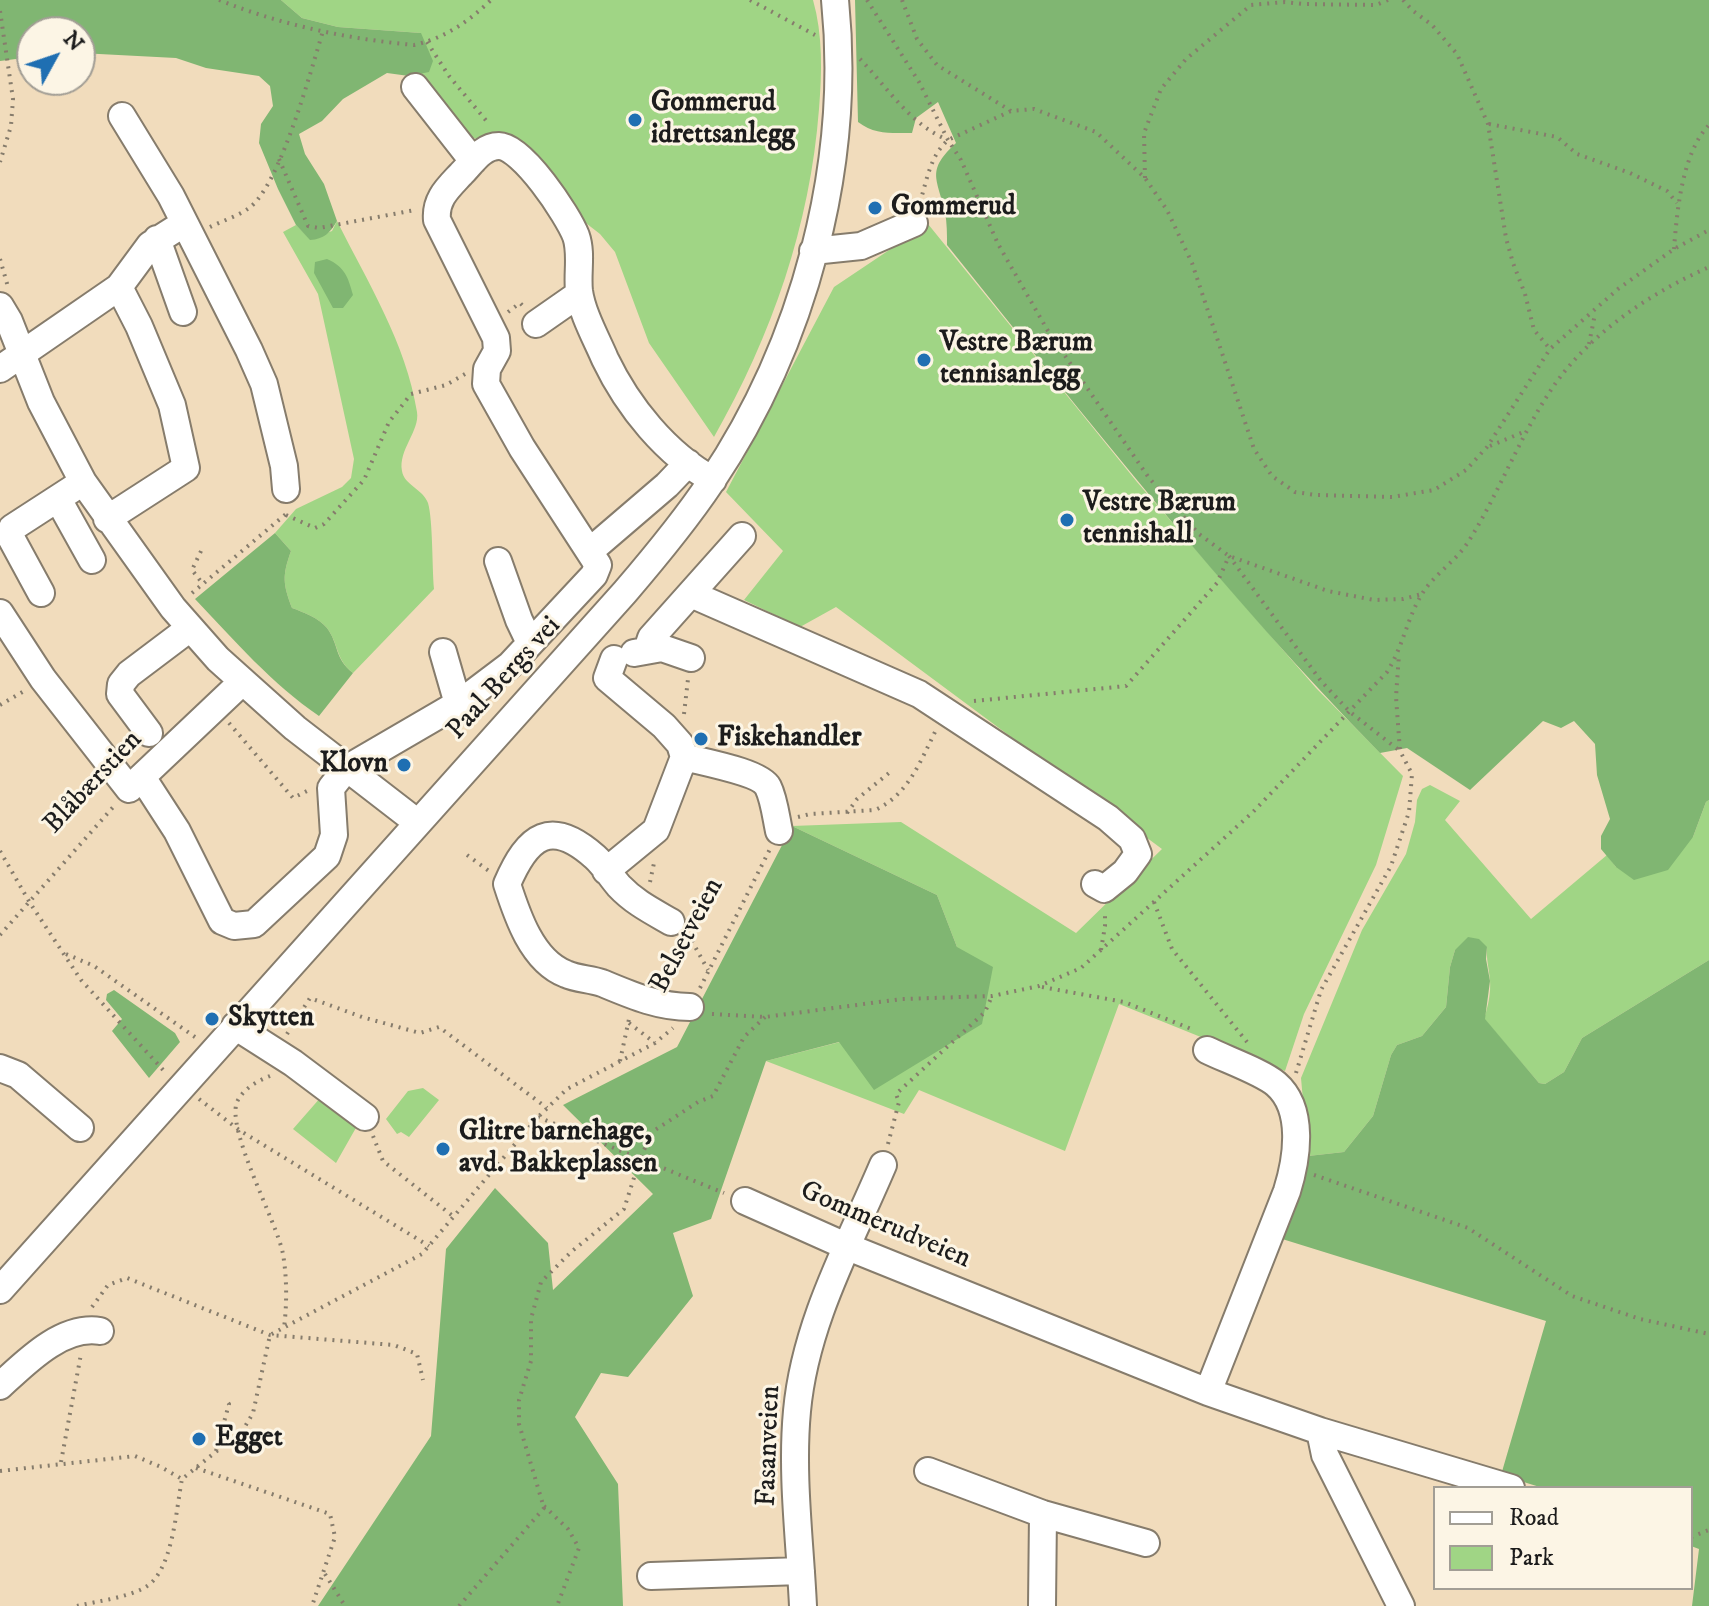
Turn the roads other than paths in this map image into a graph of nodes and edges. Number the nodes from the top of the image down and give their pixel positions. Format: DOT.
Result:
graph roads {
  1 [pos="835,0"];
  2 [pos="415,87"];
  3 [pos="122,116"];
  4 [pos="473,161"];
  5 [pos="914,223"];
  6 [pos="187,231"];
  7 [pos="157,239"];
  8 [pos="813,251"];
  9 [pos="119,287"];
  10 [pos="579,294"];
  11 [pos="0,306"];
  12 [pos="183,312"];
  13 [pos="536,324"];
  14 [pos="11,363"];
  15 [pos="688,463"];
  16 [pos="713,480"];
  17 [pos="83,482"];
  18 [pos="286,489"];
  19 [pos="58,499"];
  20 [pos="107,519"];
  21 [pos="742,536"];
  22 [pos="590,551"];
  23 [pos="92,560"];
  24 [pos="498,561"];
  25 [pos="41,593"];
  26 [pos="691,594"];
  27 [pos="0,613"];
  28 [pos="190,628"];
  29 [pos="581,641"];
  30 [pos="530,643"];
  31 [pos="647,650"];
  32 [pos="443,652"];
  33 [pos="691,658"];
  34 [pos="614,659"];
  35 [pos="242,682"];
  36 [pos="458,704"];
  37 [pos="149,733"];
  38 [pos="682,750"];
  39 [pos="339,778"];
  40 [pos="136,783"];
  41 [pos="418,823"];
  42 [pos="779,831"];
  43 [pos="606,871"];
  44 [pos="1099,887"];
  45 [pos="671,922"];
  46 [pos="690,1007"];
  47 [pos="235,1026"];
  48 [pos="1206,1042"];
  49 [pos="0,1068"];
  50 [pos="365,1117"];
  51 [pos="80,1128"];
  52 [pos="883,1165"];
  53 [pos="745,1201"];
  54 [pos="848,1247"];
  55 [pos="0,1290"];
  56 [pos="93,1330"];
  57 [pos="0,1386"];
  58 [pos="1208,1392"];
  59 [pos="1320,1431"];
  60 [pos="928,1471"];
  61 [pos="1504,1486"];
  62 [pos="1043,1514"];
  63 [pos="1146,1543"];
  64 [pos="801,1571"];
  65 [pos="651,1576"];
  66 [pos="803,1606"];
  67 [pos="1042,1606"];
  68 [pos="1401,1606"];
  1 -- 8 [label="street, Paal Bergs vei"];
  2 -- 4 [label="street"];
  3 -- 6 [label="street"];
  4 -- 10 [label="street"];
  4 -- 22 [label="street"];
  5 -- 8 [label="street"];
  6 -- 7 [label="street"];
  6 -- 18 [label="street"];
  7 -- 9 [label="street"];
  7 -- 12 [label="street"];
  8 -- 16 [label="street, Paal Bergs vei"];
  9 -- 14 [label="street"];
  9 -- 20 [label="street"];
  10 -- 13 [label="street"];
  10 -- 15 [label="street"];
  11 -- 14 [label="street"];
  14 -- 17 [label="street"];
  15 -- 16 [label="street"];
  15 -- 22 [label="street"];
  16 -- 29 [label="street, Paal Bergs vei"];
  17 -- 19 [label="street"];
  17 -- 20 [label="street"];
  19 -- 23 [label="street"];
  19 -- 25 [label="street"];
  20 -- 28 [label="street"];
  21 -- 26 [label="street"];
  22 -- 30 [label="street"];
  24 -- 30 [label="street"];
  26 -- 31 [label="street"];
  26 -- 44 [label="street"];
  27 -- 40 [label="street"];
  28 -- 35 [label="street"];
  28 -- 37 [label="street"];
  29 -- 34 [label="street"];
  29 -- 41 [label="street, Paal Bergs vei"];
  30 -- 36 [label="street"];
  31 -- 33 [label="street"];
  31 -- 34 [label="street"];
  32 -- 36 [label="street"];
  34 -- 38 [label="street"];
  35 -- 39 [label="street"];
  35 -- 40 [label="street, Blåbærstien"];
  36 -- 39 [label="street"];
  38 -- 42 [label="street"];
  38 -- 43 [label="street"];
  39 -- 40 [label="street"];
  39 -- 41 [label="street"];
  41 -- 47 [label="street, Paal Bergs vei"];
  43 -- 45 [label="street"];
  43 -- 46 [label="street"];
  47 -- 50 [label="street"];
  47 -- 55 [label="street, Paal Bergs vei"];
  48 -- 58 [label="street"];
  49 -- 51 [label="street"];
  52 -- 54 [label="street, Fasanveien"];
  53 -- 54 [label="street, Gommerudveien"];
  54 -- 58 [label="street, Gommerudveien"];
  54 -- 64 [label="street, Fasanveien"];
  56 -- 57 [label="street"];
  58 -- 59 [label="street, Gommerudveien"];
  59 -- 61 [label="street, Gommerudveien"];
  59 -- 68 [label="street"];
  60 -- 62 [label="street"];
  62 -- 63 [label="street"];
  62 -- 67 [label="street"];
  64 -- 65 [label="street"];
  64 -- 66 [label="street, Fasanveien"];
}
